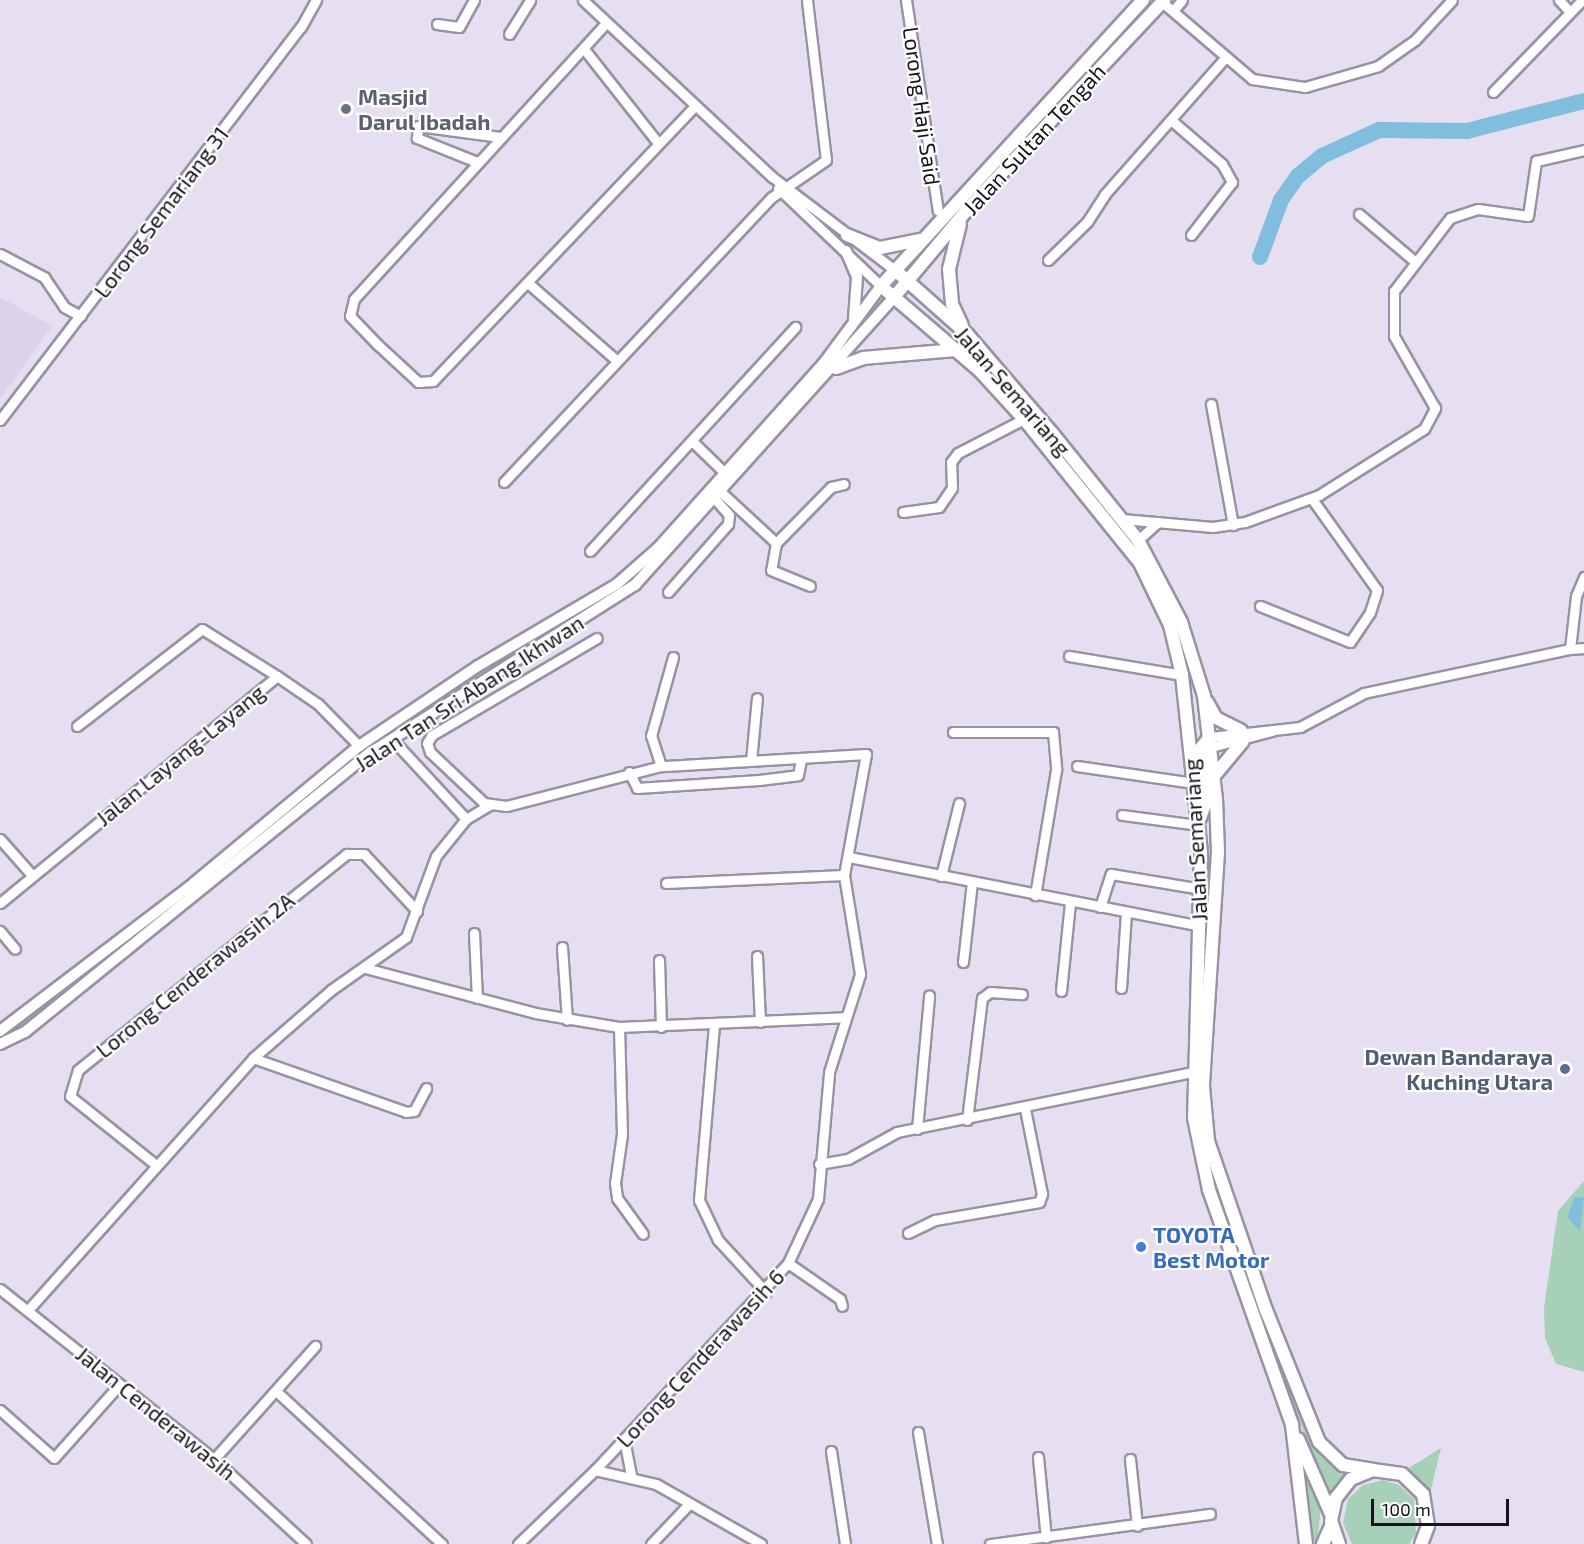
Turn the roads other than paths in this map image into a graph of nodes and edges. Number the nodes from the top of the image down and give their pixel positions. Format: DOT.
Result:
graph roads {
  1 [pos="315,0"];
  2 [pos="474,0"];
  3 [pos="530,0"];
  4 [pos="583,0"];
  5 [pos="807,0"];
  6 [pos="906,0"];
  7 [pos="1143,0"];
  8 [pos="1182,0"];
  9 [pos="1452,0"];
  10 [pos="1559,0"];
  11 [pos="1582,0"];
  12 [pos="1163,1"];
  13 [pos="1173,11"];
  14 [pos="1570,12"];
  15 [pos="606,23"];
  16 [pos="437,24"];
  17 [pos="509,34"];
  18 [pos="584,49"];
  19 [pos="1225,58"];
  20 [pos="1493,92"];
  21 [pos="694,107"];
  22 [pos="1171,120"];
  23 [pos="500,136"];
  24 [pos="658,143"];
  25 [pos="1584,150"];
  26 [pos="477,162"];
  27 [pos="783,188"];
  28 [pos="967,210"];
  29 [pos="938,211"];
  30 [pos="1359,214"];
  31 [pos="847,235"];
  32 [pos="1191,235"];
  33 [pos="925,238"];
  34 [pos="846,252"];
  35 [pos="0,254"];
  36 [pos="1048,260"];
  37 [pos="1413,260"];
  38 [pos="895,270"];
  39 [pos="907,280"];
  40 [pos="528,283"];
  41 [pos="881,286"];
  42 [pos="894,297"];
  43 [pos="81,316"];
  44 [pos="852,325"];
  45 [pos="795,327"];
  46 [pos="967,334"];
  47 [pos="956,350"];
  48 [pos="617,361"];
  49 [pos="836,368"];
  50 [pos="795,403"];
  51 [pos="1211,404"];
  52 [pos="1024,419"];
  53 [pos="0,420"];
  54 [pos="694,442"];
  55 [pos="725,472"];
  56 [pos="504,482"];
  57 [pos="844,484"];
  58 [pos="719,497"];
  59 [pos="1312,499"];
  60 [pos="903,512"];
  61 [pos="1122,519"];
  62 [pos="1158,522"];
  63 [pos="1233,525"];
  64 [pos="1138,540"];
  65 [pos="776,543"];
  66 [pos="590,551"];
  67 [pos="1584,577"];
  68 [pos="810,586"];
  69 [pos="668,592"];
  70 [pos="1260,606"];
  71 [pos="597,638"];
  72 [pos="1584,648"];
  73 [pos="1570,649"];
  74 [pos="1069,656"];
  75 [pos="673,657"];
  76 [pos="1182,675"];
  77 [pos="277,676"];
  78 [pos="1204,696"];
  79 [pos="757,699"];
  80 [pos="77,726"];
  81 [pos="953,732"];
  82 [pos="1242,736"];
  83 [pos="392,739"];
  84 [pos="1211,742"];
  85 [pos="359,746"];
  86 [pos="801,759"];
  87 [pos="751,761"];
  88 [pos="661,766"];
  89 [pos="1077,766"];
  90 [pos="629,772"];
  91 [pos="1214,776"];
  92 [pos="1194,783"];
  93 [pos="959,803"];
  94 [pos="489,805"];
  95 [pos="1122,815"];
  96 [pos="466,819"];
  97 [pos="1198,824"];
  98 [pos="0,839"];
  99 [pos="849,857"];
  100 [pos="32,875"];
  101 [pos="844,875"];
  102 [pos="941,876"];
  103 [pos="972,882"];
  104 [pos="666,883"];
  105 [pos="1202,888"];
  106 [pos="1035,895"];
  107 [pos="1070,902"];
  108 [pos="0,903"];
  109 [pos="1100,907"];
  110 [pos="417,911"];
  111 [pos="1126,912"];
  112 [pos="1200,926"];
  113 [pos="0,931"];
  114 [pos="474,933"];
  115 [pos="562,947"];
  116 [pos="15,949"];
  117 [pos="757,956"];
  118 [pos="659,960"];
  119 [pos="963,962"];
  120 [pos="365,968"];
  121 [pos="1121,988"];
  122 [pos="1061,991"];
  123 [pos="1022,994"];
  124 [pos="929,996"];
  125 [pos="477,998"];
  126 [pos="845,1017"];
  127 [pos="567,1020"];
  128 [pos="760,1022"];
  129 [pos="714,1025"];
  130 [pos="619,1027"];
  131 [pos="661,1027"];
  132 [pos="0,1031"];
  133 [pos="0,1044"];
  134 [pos="253,1058"];
  135 [pos="1191,1071"];
  136 [pos="426,1088"];
  137 [pos="1025,1108"];
  138 [pos="967,1120"];
  139 [pos="917,1129"];
  140 [pos="819,1164"];
  141 [pos="156,1165"];
  142 [pos="908,1233"];
  143 [pos="643,1234"];
  144 [pos="788,1263"];
  145 [pos="0,1289"];
  146 [pos="766,1292"];
  147 [pos="842,1306"];
  148 [pos="28,1310"];
  149 [pos="315,1346"];
  150 [pos="119,1385"];
  151 [pos="276,1391"];
  152 [pos="0,1410"];
  153 [pos="1292,1425"];
  154 [pos="918,1432"];
  155 [pos="624,1439"];
  156 [pos="831,1450"];
  157 [pos="1038,1457"];
  158 [pos="214,1459"];
  159 [pos="1130,1459"];
  160 [pos="595,1470"];
  161 [pos="1373,1470"];
  162 [pos="631,1474"];
  163 [pos="688,1505"];
  164 [pos="1210,1514"];
  165 [pos="1331,1520"];
  166 [pos="1137,1527"];
  167 [pos="1046,1538"];
  168 [pos="306,1544"];
  169 [pos="442,1544"];
  170 [pos="518,1544"];
  171 [pos="651,1544"];
  172 [pos="761,1544"];
  173 [pos="845,1544"];
  174 [pos="937,1544"];
  175 [pos="990,1544"];
  176 [pos="1305,1544"];
  177 [pos="1323,1544"];
  178 [pos="1339,1544"];
  179 [pos="1421,1544"];
  1 -- 43 [label="street, Lorong Semariang 31"];
  2 -- 16 [label="street"];
  3 -- 17 [label="street"];
  4 -- 15 [label="street"];
  5 -- 27 [label="street"];
  6 -- 29 [label="street, Lorong Haji Said"];
  7 -- 33 [label="main road, Jalan Sultan Tengah"];
  8 -- 13 [label="street"];
  9 -- 19 [label="street"];
  10 -- 14 [label="street"];
  11 -- 14 [label="street"];
  12 -- 13 [label="street"];
  12 -- 28 [label="main road, Jalan Sultan Tengah"];
  13 -- 19 [label="street"];
  14 -- 20 [label="street"];
  15 -- 18 [label="street"];
  15 -- 21 [label="street"];
  18 -- 23 [label="street"];
  18 -- 24 [label="street"];
  19 -- 22 [label="street"];
  21 -- 24 [label="street"];
  21 -- 27 [label="street"];
  22 -- 32 [label="street"];
  22 -- 36 [label="street"];
  23 -- 26 [label="street"];
  23 -- 26 [label="street"];
  24 -- 40 [label="street"];
  25 -- 37 [label="street"];
  26 -- 40 [label="street"];
  27 -- 31 [label="street"];
  27 -- 34 [label="street"];
  27 -- 48 [label="street"];
  28 -- 39 [label="main road, Jalan Sultan Tengah"];
  28 -- 46 [label="main road"];
  30 -- 37 [label="street"];
  31 -- 33 [label="main road"];
  31 -- 38 [label="street"];
  33 -- 38 [label="main road, Jalan Sultan Tengah"];
  34 -- 41 [label="street"];
  34 -- 44 [label="street"];
  35 -- 43 [label="street"];
  37 -- 59 [label="street"];
  38 -- 39 [label="main road, Jalan Semariang"];
  38 -- 41 [label="main road, Jalan Sultan Tengah"];
  39 -- 42 [label="main road, Jalan Sultan Tengah"];
  39 -- 46 [label="main road, Jalan Semariang"];
  40 -- 48 [label="street"];
  41 -- 42 [label="main road, Jalan Semariang"];
  41 -- 44 [label="street"];
  42 -- 47 [label="main road, Jalan Semariang"];
  42 -- 49 [label="street"];
  43 -- 53 [label="street, Lorong Semariang 31"];
  44 -- 50 [label="street"];
  45 -- 54 [label="street"];
  46 -- 61 [label="main road, Jalan Semariang"];
  47 -- 49 [label="main road"];
  47 -- 52 [label="main road, Jalan Semariang"];
  48 -- 56 [label="street"];
  49 -- 50 [label="street"];
  50 -- 55 [label="street, Jalan Tan Sri Abang Ikhwan"];
  50 -- 58 [label="street, Jalan Tan Sri Abang Ikhwan"];
  51 -- 63 [label="street"];
  52 -- 60 [label="street"];
  52 -- 76 [label="main road, Jalan Semariang"];
  54 -- 55 [label="street"];
  54 -- 66 [label="street"];
  55 -- 85 [label="street, Jalan Tan Sri Abang Ikhwan"];
  57 -- 65 [label="street"];
  58 -- 65 [label="street"];
  58 -- 69 [label="street"];
  58 -- 83 [label="street, Jalan Tan Sri Abang Ikhwan"];
  59 -- 63 [label="street"];
  59 -- 70 [label="street"];
  61 -- 62 [label="street"];
  61 -- 64 [label="main road, Jalan Semariang"];
  62 -- 63 [label="street"];
  62 -- 64 [label="street"];
  64 -- 78 [label="main road, Jalan Semariang"];
  65 -- 68 [label="street"];
  67 -- 73 [label="street"];
  71 -- 94 [label="street"];
  72 -- 73 [label="street"];
  73 -- 82 [label="street"];
  74 -- 76 [label="street"];
  75 -- 88 [label="street"];
  76 -- 92 [label="main road, Jalan Semariang"];
  77 -- 80 [label="street"];
  77 -- 85 [label="street, Jalan Layang-Layang"];
  77 -- 100 [label="street, Jalan Layang-Layang"];
  78 -- 82 [label="main road"];
  78 -- 84 [label="main road, Jalan Semariang"];
  79 -- 87 [label="street"];
  81 -- 106 [label="street"];
  82 -- 84 [label="street"];
  82 -- 91 [label="main road"];
  83 -- 96 [label="street"];
  83 -- 133 [label="street, Jalan Tan Sri Abang Ikhwan"];
  84 -- 91 [label="main road, Jalan Semariang"];
  84 -- 97 [label="main road"];
  85 -- 132 [label="street, Jalan Tan Sri Abang Ikhwan"];
  86 -- 87 [label="street"];
  86 -- 90 [label="street"];
  86 -- 99 [label="street, Lorong Cenderawasih 6"];
  87 -- 88 [label="street"];
  88 -- 90 [label="street"];
  89 -- 92 [label="street"];
  90 -- 94 [label="street"];
  91 -- 161 [label="main road, Jalan Semariang"];
  92 -- 97 [label="main road, Jalan Semariang"];
  93 -- 102 [label="street"];
  94 -- 96 [label="street"];
  95 -- 97 [label="street"];
  96 -- 110 [label="street"];
  97 -- 105 [label="main road, Jalan Semariang"];
  98 -- 100 [label="street"];
  99 -- 101 [label="street, Lorong Cenderawasih 6"];
  99 -- 102 [label="street"];
  100 -- 108 [label="street, Jalan Layang-Layang"];
  101 -- 104 [label="street"];
  101 -- 126 [label="street, Lorong Cenderawasih 6"];
  102 -- 103 [label="street"];
  103 -- 106 [label="street"];
  103 -- 119 [label="street"];
  105 -- 109 [label="street"];
  105 -- 112 [label="main road, Jalan Semariang"];
  106 -- 107 [label="street"];
  107 -- 109 [label="street"];
  107 -- 122 [label="street"];
  109 -- 111 [label="street"];
  110 -- 120 [label="street"];
  110 -- 141 [label="street, Lorong Cenderawasih 2A"];
  111 -- 112 [label="street"];
  111 -- 121 [label="street"];
  112 -- 135 [label="main road, Jalan Semariang"];
  113 -- 116 [label="street"];
  114 -- 125 [label="street"];
  115 -- 127 [label="street"];
  117 -- 128 [label="street"];
  118 -- 131 [label="street"];
  120 -- 125 [label="street"];
  120 -- 134 [label="street"];
  123 -- 138 [label="street"];
  124 -- 139 [label="street"];
  125 -- 127 [label="street"];
  126 -- 128 [label="street"];
  126 -- 140 [label="street, Lorong Cenderawasih 6"];
  127 -- 130 [label="street"];
  128 -- 129 [label="street"];
  129 -- 131 [label="street"];
  129 -- 146 [label="street"];
  130 -- 131 [label="street"];
  130 -- 143 [label="street"];
  134 -- 136 [label="street"];
  134 -- 141 [label="street"];
  135 -- 137 [label="street"];
  135 -- 153 [label="main road, Jalan Semariang"];
  137 -- 138 [label="street"];
  137 -- 142 [label="street"];
  138 -- 139 [label="street"];
  139 -- 140 [label="street"];
  140 -- 144 [label="street, Lorong Cenderawasih 6"];
  141 -- 148 [label="street"];
  144 -- 146 [label="street, Lorong Cenderawasih 6"];
  144 -- 147 [label="street"];
  145 -- 148 [label="street, Jalan Cenderawasih"];
  146 -- 155 [label="street, Lorong Cenderawasih 6"];
  148 -- 150 [label="street, Jalan Cenderawasih"];
  149 -- 151 [label="street"];
  150 -- 152 [label="street"];
  150 -- 158 [label="street, Jalan Cenderawasih"];
  151 -- 158 [label="street"];
  151 -- 169 [label="street"];
  153 -- 165 [label="main road"];
  153 -- 176 [label="main road, Jalan Semariang"];
  154 -- 174 [label="street"];
  155 -- 160 [label="street, Lorong Cenderawasih 6"];
  155 -- 162 [label="street"];
  156 -- 173 [label="street"];
  157 -- 167 [label="street"];
  158 -- 168 [label="street, Jalan Cenderawasih"];
  159 -- 166 [label="street"];
  160 -- 162 [label="street"];
  160 -- 170 [label="street, Lorong Cenderawasih 6"];
  161 -- 165 [label="main road"];
  161 -- 179 [label="main road, Jalan Semariang"];
  162 -- 163 [label="street"];
  163 -- 171 [label="street"];
  163 -- 172 [label="street"];
  164 -- 166 [label="street"];
  165 -- 177 [label="main road"];
  165 -- 178 [label="main road"];
  166 -- 167 [label="street"];
  167 -- 175 [label="street"];
}
